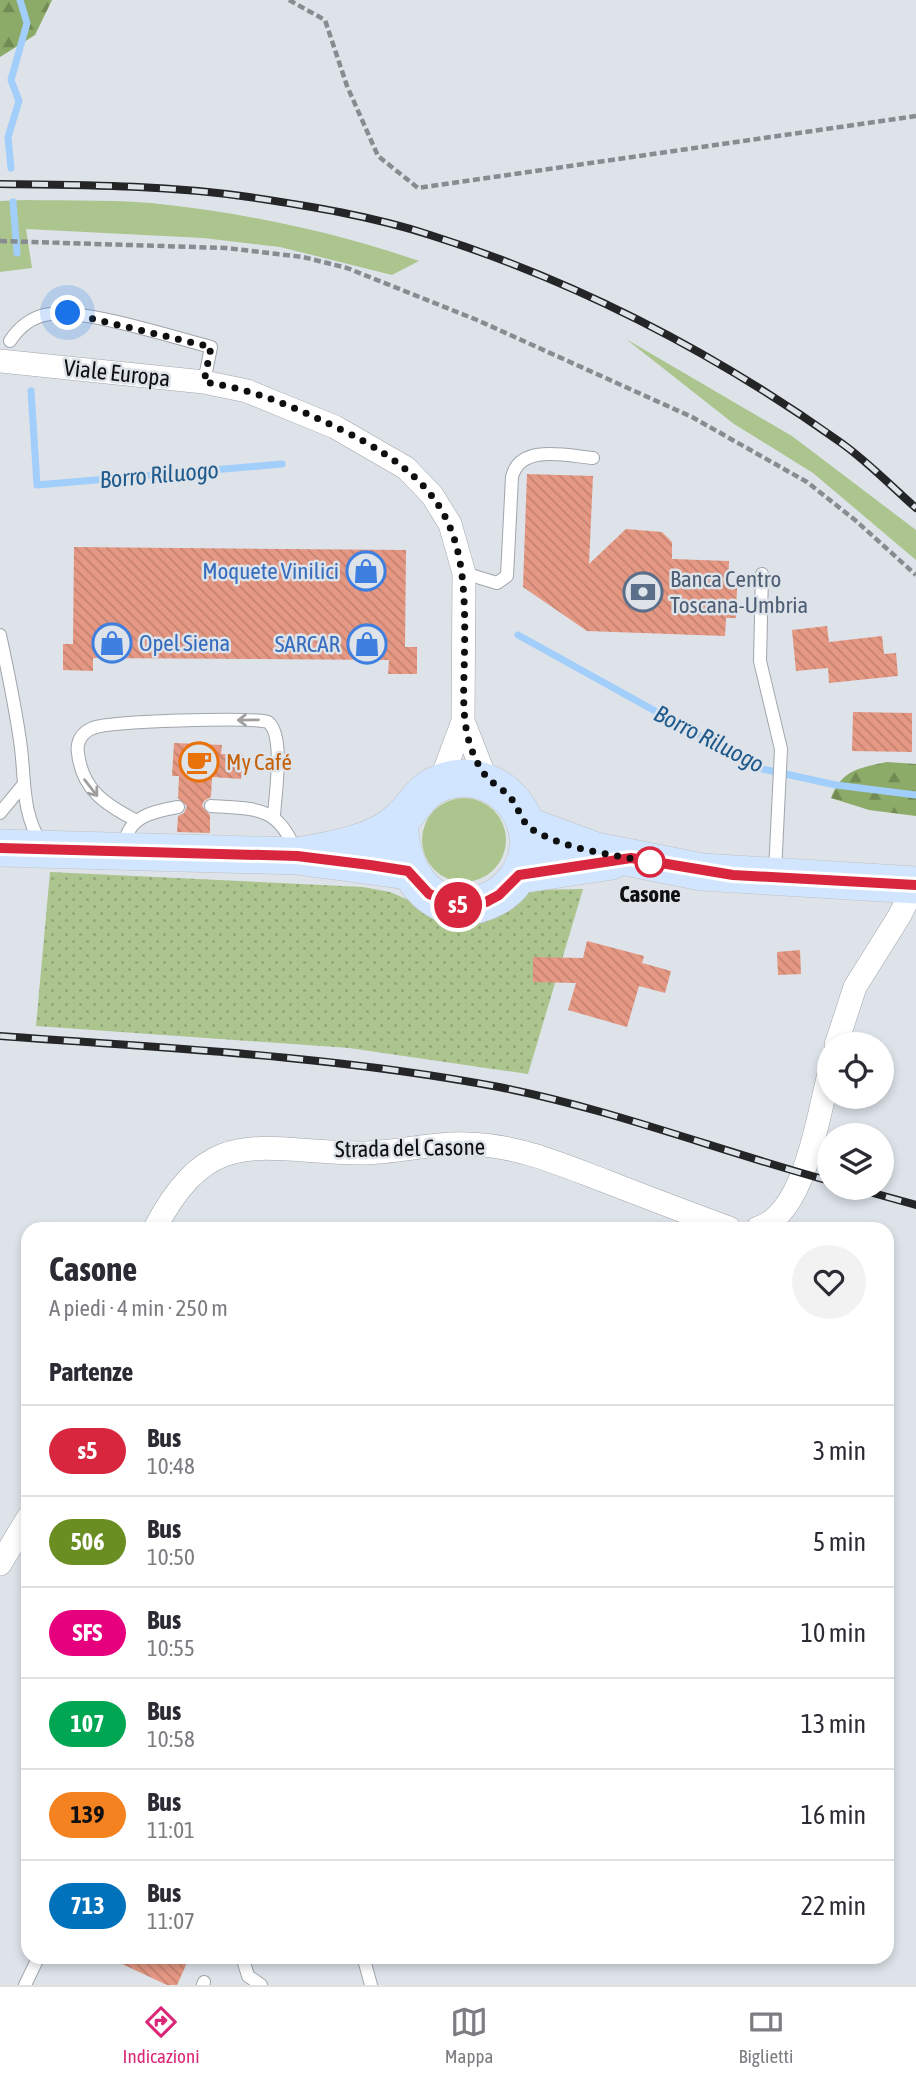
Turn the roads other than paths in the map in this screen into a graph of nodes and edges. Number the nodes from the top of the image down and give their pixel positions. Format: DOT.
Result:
graph roads {
  1 [pos="10,355"];
  2 [pos="204,382"];
  3 [pos="593,458"];
  4 [pos="464,573"];
  5 [pos="762,574"];
  6 [pos="0,635"];
  7 [pos="463,721"];
  8 [pos="440,783"];
  9 [pos="23,785"];
  10 [pos="501,789"];
  11 [pos="211,806"];
  12 [pos="178,807"];
  13 [pos="0,813"];
  14 [pos="274,816"];
  15 [pos="400,820"];
  16 [pos="526,825"];
  17 [pos="131,835"];
  18 [pos="0,848"];
  19 [pos="46,849"];
  20 [pos="297,856"];
  21 [pos="631,858"];
  22 [pos="408,871"];
  23 [pos="519,875"];
  24 [pos="775,877"];
  25 [pos="915,886"];
  26 [pos="840,1032"];
  27 [pos="819,1109"];
  28 [pos="158,1222"];
  29 [pos="713,1222"];
  30 [pos="773,1222"];
  31 [pos="21,1530"];
  32 [pos="0,1564"];
  33 [pos="35,1964"];
  34 [pos="244,1964"];
  35 [pos="365,1964"];
  36 [pos="25,1985"];
  37 [pos="261,1985"];
  38 [pos="371,1985"];
  1 -- 2 [label="street, Viale Europa"];
  1 -- 2 [label="lane"];
  2 -- 4 [label="street, Viale Europa"];
  3 -- 4 [label="lane"];
  4 -- 7 [label="street, Viale Europa"];
  5 -- 24 [label="lane"];
  6 -- 9 [label="lane"];
  7 -- 8 [label="street, Viale Europa"];
  7 -- 10 [label="street, Viale Europa"];
  8 -- 10 [label="main road"];
  8 -- 15 [label="main road"];
  9 -- 13 [label="lane"];
  9 -- 19 [label="lane"];
  10 -- 16 [label="main road"];
  11 -- 14 [label="lane"];
  12 -- 17 [label="lane"];
  14 -- 17 [label="lane, one-way"];
  14 -- 20 [label="lane"];
  15 -- 20 [label="main road"];
  15 -- 22 [label="main road"];
  16 -- 21 [label="main road"];
  16 -- 23 [label="main road"];
  17 -- 19 [label="main road"];
  17 -- 20 [label="main road"];
  18 -- 19 [label="main road"];
  20 -- 22 [label="main road"];
  21 -- 23 [label="main road"];
  21 -- 24 [label="main road"];
  22 -- 23 [label="main road"];
  24 -- 25 [label="main road"];
  25 -- 26 [label="street"];
  27 -- 30 [label="street"];
  28 -- 29 [label="street, Strada del Casone"];
  31 -- 32 [label="street"];
  33 -- 36 [label="lane"];
  34 -- 37 [label="lane"];
  35 -- 38 [label="lane"];
}
